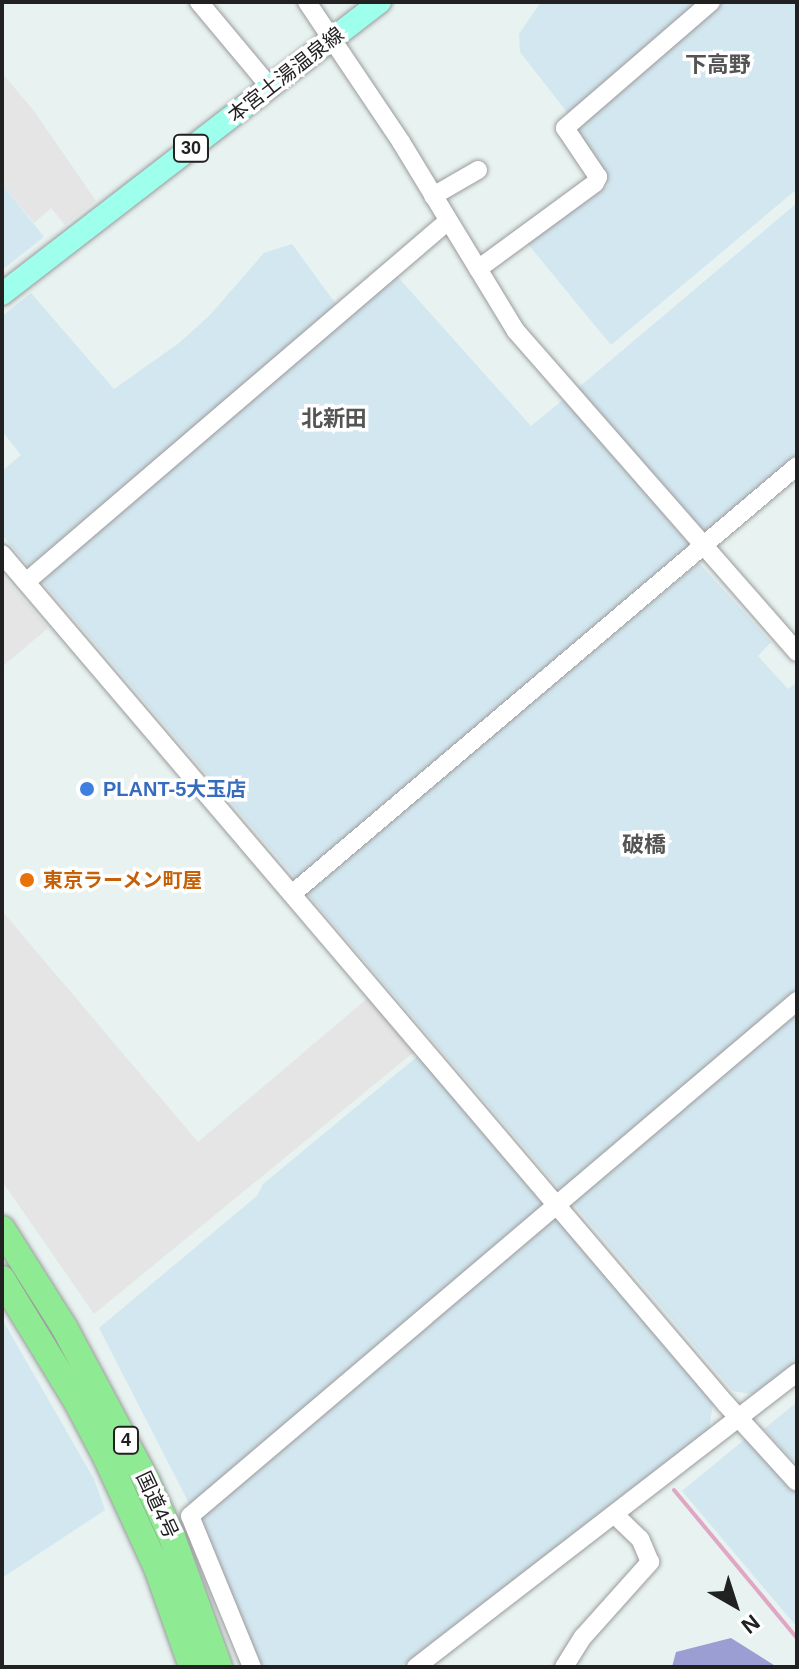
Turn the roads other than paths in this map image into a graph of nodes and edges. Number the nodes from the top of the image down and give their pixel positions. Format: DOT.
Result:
graph roads {
  1 [pos="199,2"];
  2 [pos="307,2"];
  3 [pos="380,2"];
  4 [pos="711,2"];
  5 [pos="332,41"];
  6 [pos="270,87"];
  7 [pos="478,170"];
  8 [pos="433,196"];
  9 [pos="448,221"];
  10 [pos="478,269"];
  11 [pos="2,294"];
  12 [pos="797,466"];
  13 [pos="702,547"];
  14 [pos="2,554"];
  15 [pos="26,582"];
  16 [pos="797,652"];
  17 [pos="292,894"];
  18 [pos="797,1001"];
  19 [pos="555,1204"];
  20 [pos="2,1229"];
  21 [pos="2,1279"];
  22 [pos="797,1373"];
  23 [pos="740,1417"];
  24 [pos="797,1482"];
  25 [pos="615,1515"];
  26 [pos="192,1667"];
  27 [pos="219,1667"];
  28 [pos="252,1667"];
  29 [pos="416,1667"];
  30 [pos="564,1667"];
  1 -- 6 [label="street"];
  2 -- 5 [label="street"];
  3 -- 5 [label="main road, 本宮土湯温泉線 / 30"];
  4 -- 10 [label="street"];
  5 -- 6 [label="main road, 本宮土湯温泉線 / 30"];
  5 -- 8 [label="street"];
  6 -- 11 [label="main road, 本宮土湯温泉線 / 30"];
  7 -- 8 [label="street"];
  8 -- 9 [label="street"];
  9 -- 10 [label="street"];
  9 -- 15 [label="street"];
  10 -- 13 [label="street"];
  12 -- 13 [label="street"];
  13 -- 16 [label="street"];
  13 -- 17 [label="street"];
  14 -- 15 [label="street"];
  15 -- 17 [label="street"];
  17 -- 19 [label="street"];
  18 -- 19 [label="street"];
  19 -- 23 [label="street"];
  19 -- 28 [label="street"];
  20 -- 27 [label="highway, 国道4号 / 4"];
  21 -- 26 [label="highway, 国道4号 / 4"];
  22 -- 23 [label="street"];
  23 -- 24 [label="street"];
  23 -- 25 [label="street"];
  25 -- 29 [label="street"];
  25 -- 30 [label="street"];
}
